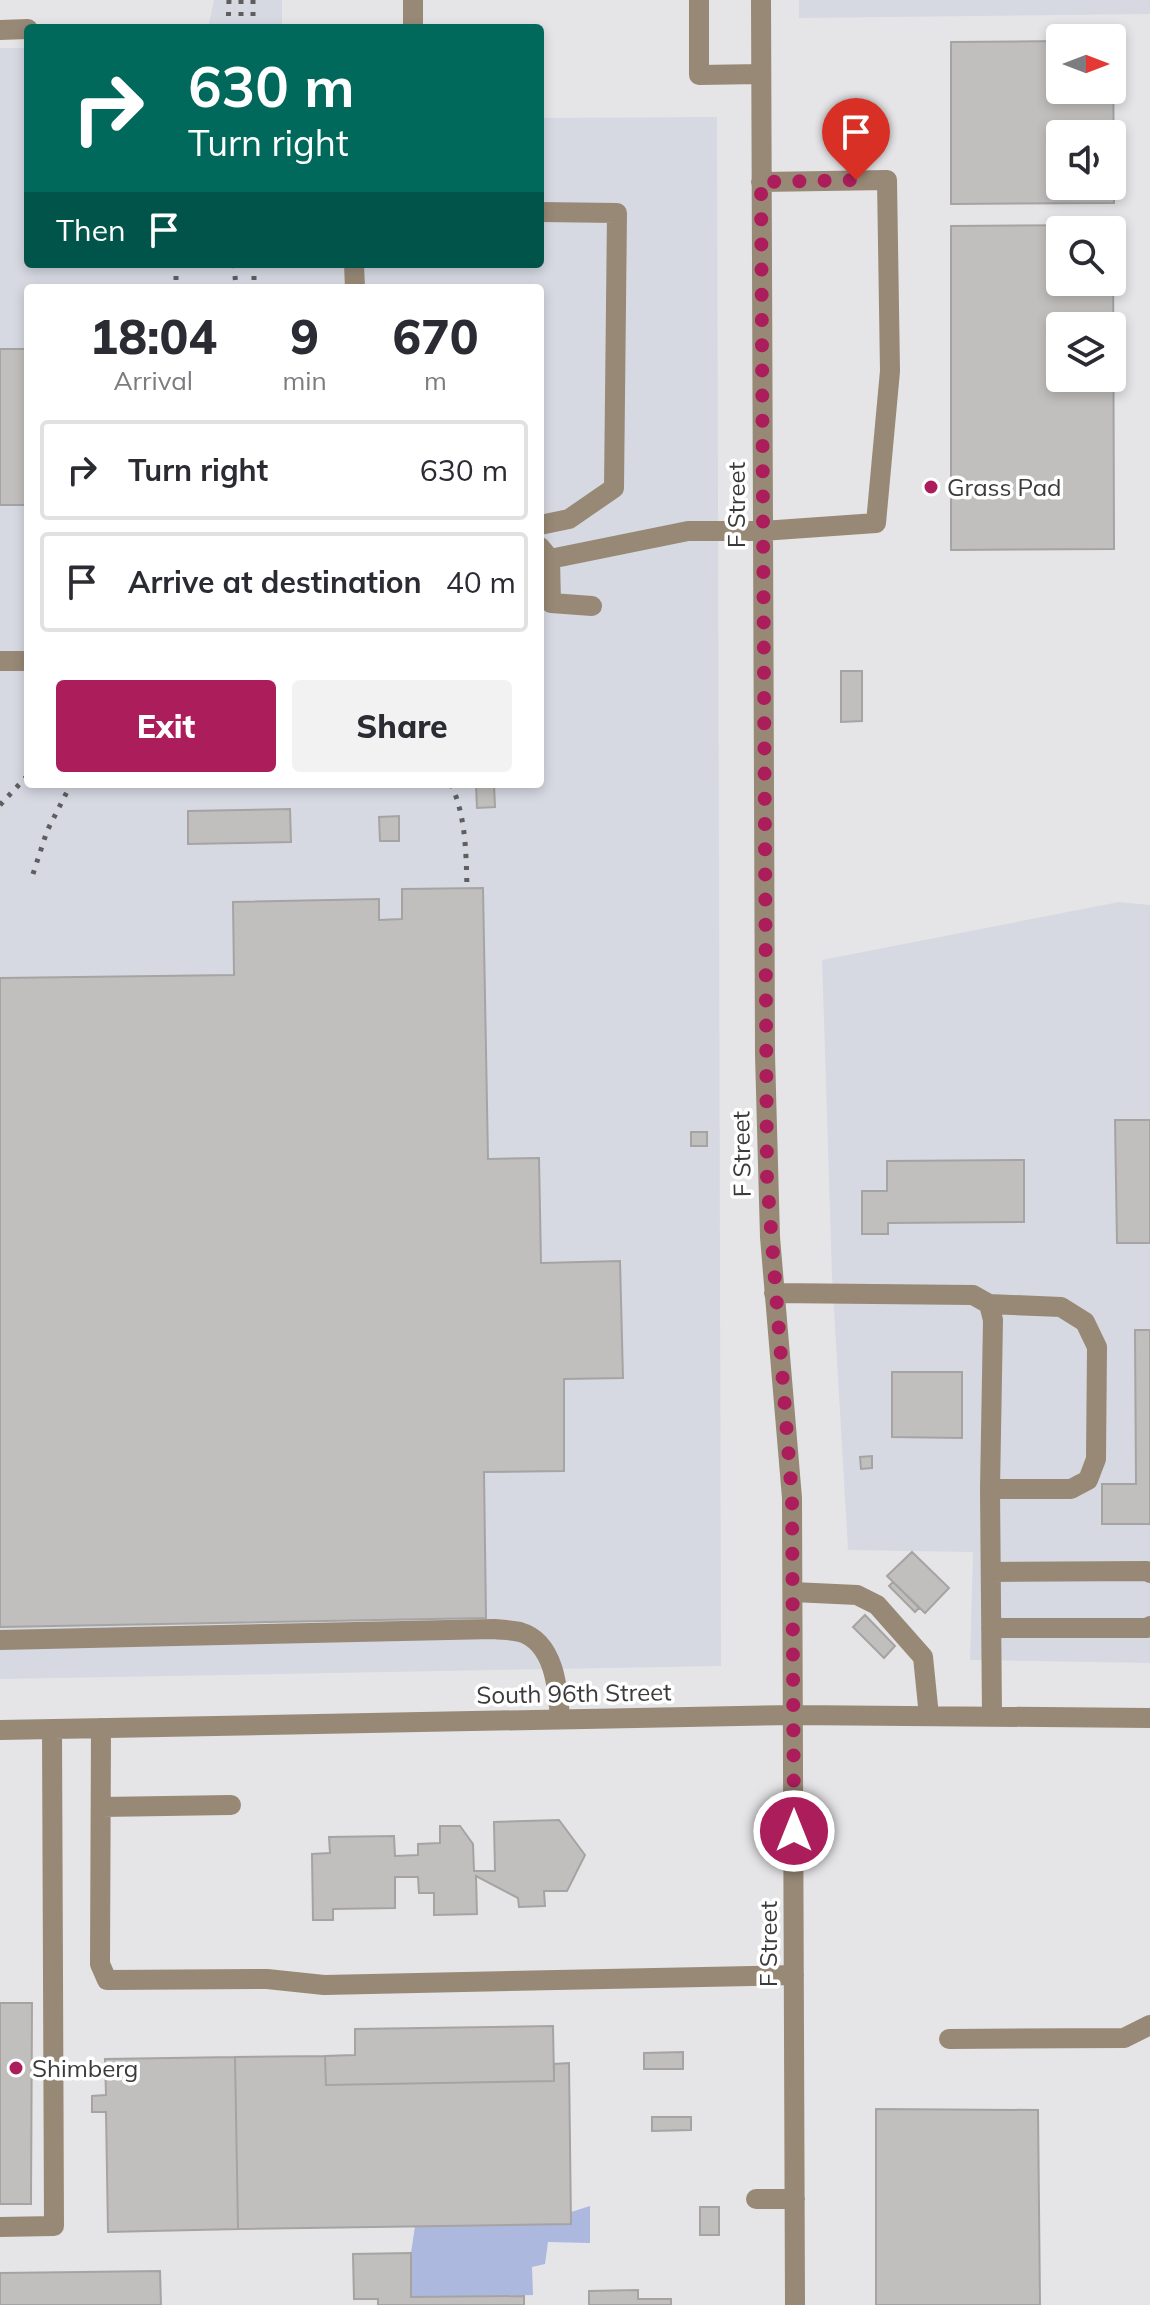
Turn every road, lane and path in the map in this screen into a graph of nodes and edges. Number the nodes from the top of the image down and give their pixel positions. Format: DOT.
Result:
graph roads {
  1 [pos="413,0"];
  2 [pos="699,0"];
  3 [pos="761,0"];
  4 [pos="413,24"];
  5 [pos="24,29"];
  6 [pos="0,30"];
  7 [pos="760,74"];
  8 [pos="761,182"];
  9 [pos="544,212"];
  10 [pos="544,524"];
  11 [pos="762,531"];
  12 [pos="545,553"];
  13 [pos="592,606"];
  14 [pos="0,661"];
  15 [pos="24,661"];
  16 [pos="774,1293"];
  17 [pos="989,1304"];
  18 [pos="990,1489"];
  19 [pos="991,1572"];
  20 [pos="1150,1573"];
  21 [pos="793,1592"];
  22 [pos="1150,1626"];
  23 [pos="991,1628"];
  24 [pos="0,1640"];
  25 [pos="794,1715"];
  26 [pos="929,1716"];
  27 [pos="992,1716"];
  28 [pos="1150,1718"];
  29 [pos="560,1719"];
  30 [pos="101,1728"];
  31 [pos="52,1729"];
  32 [pos="0,1730"];
  33 [pos="231,1805"];
  34 [pos="101,1807"];
  35 [pos="794,1975"];
  36 [pos="1150,2025"];
  37 [pos="949,2039"];
  38 [pos="756,2199"];
  39 [pos="795,2199"];
  40 [pos="0,2227"];
  41 [pos="795,2305"];
  1 -- 4 [label="street"];
  2 -- 7 [label="street"];
  3 -- 7 [label="street, F Street"];
  5 -- 6 [label="street"];
  7 -- 8 [label="street, F Street"];
  8 -- 11 [label="street, F Street"];
  8 -- 11 [label="street"];
  9 -- 10 [label="street"];
  11 -- 12 [label="street"];
  11 -- 16 [label="street, F Street"];
  12 -- 13 [label="street"];
  14 -- 15 [label="street"];
  16 -- 17 [label="street"];
  16 -- 21 [label="street, F Street"];
  17 -- 18 [label="street"];
  17 -- 18 [label="street"];
  18 -- 19 [label="street"];
  19 -- 20 [label="street"];
  19 -- 23 [label="street"];
  21 -- 25 [label="street, F Street"];
  21 -- 26 [label="street"];
  22 -- 23 [label="street"];
  23 -- 27 [label="street"];
  24 -- 29 [label="street"];
  25 -- 26 [label="street, South 96th Street"];
  25 -- 29 [label="street, South 96th Street"];
  25 -- 35 [label="street, F Street"];
  26 -- 27 [label="street, South 96th Street"];
  27 -- 28 [label="street, South 96th Street"];
  29 -- 30 [label="street, South 96th Street"];
  30 -- 31 [label="street, South 96th Street"];
  30 -- 34 [label="street"];
  31 -- 32 [label="street, South 96th Street"];
  31 -- 40 [label="street"];
  33 -- 34 [label="street"];
  34 -- 35 [label="street"];
  35 -- 39 [label="street, F Street"];
  36 -- 37 [label="street"];
  38 -- 39 [label="street"];
  39 -- 41 [label="street, F Street"];
}
